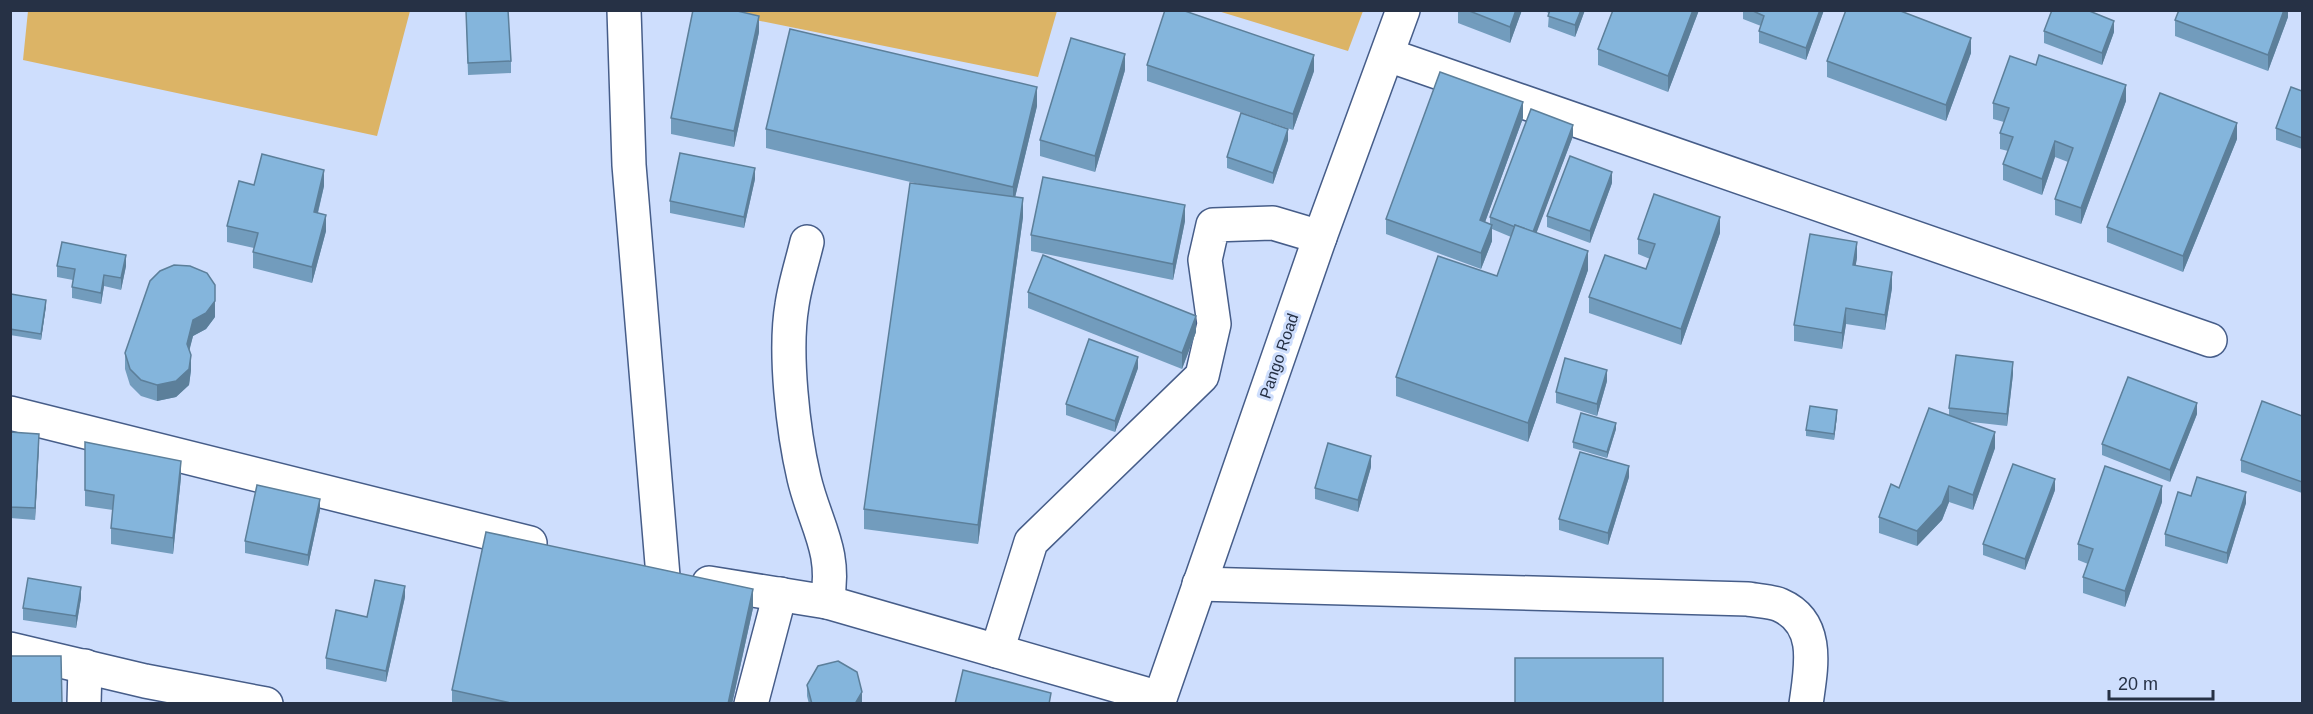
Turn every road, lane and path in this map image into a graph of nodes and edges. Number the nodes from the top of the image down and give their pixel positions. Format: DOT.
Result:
graph roads {
  1 [pos="624,10"];
  2 [pos="1403,10"];
  3 [pos="1388,55"];
  4 [pos="1320,237"];
  5 [pos="807,243"];
  6 [pos="2210,340"];
  7 [pos="10,413"];
  8 [pos="560,550"];
  9 [pos="628,568"];
  10 [pos="663,576"];
  11 [pos="1199,584"];
  12 [pos="780,594"];
  13 [pos="827,602"];
  14 [pos="10,649"];
  15 [pos="997,651"];
  16 [pos="85,666"];
  17 [pos="1159,701"];
  18 [pos="84,704"];
  19 [pos="266,704"];
  20 [pos="751,704"];
  21 [pos="1806,704"];
  1 -- 10 [label="street"];
  2 -- 3 [label="street, Pango Road"];
  3 -- 4 [label="street, Pango Road"];
  3 -- 6 [label="street"];
  4 -- 11 [label="street, Pango Road"];
  4 -- 15 [label="street"];
  5 -- 13 [label="street"];
  7 -- 8 [label="street"];
  9 -- 10 [label="street"];
  10 -- 12 [label="street"];
  11 -- 17 [label="street, Pango Road"];
  11 -- 21 [label="street"];
  12 -- 13 [label="street"];
  12 -- 20 [label="street"];
  13 -- 15 [label="street"];
  14 -- 16 [label="street"];
  15 -- 17 [label="street"];
  16 -- 18 [label="street"];
  16 -- 19 [label="street"];
}
